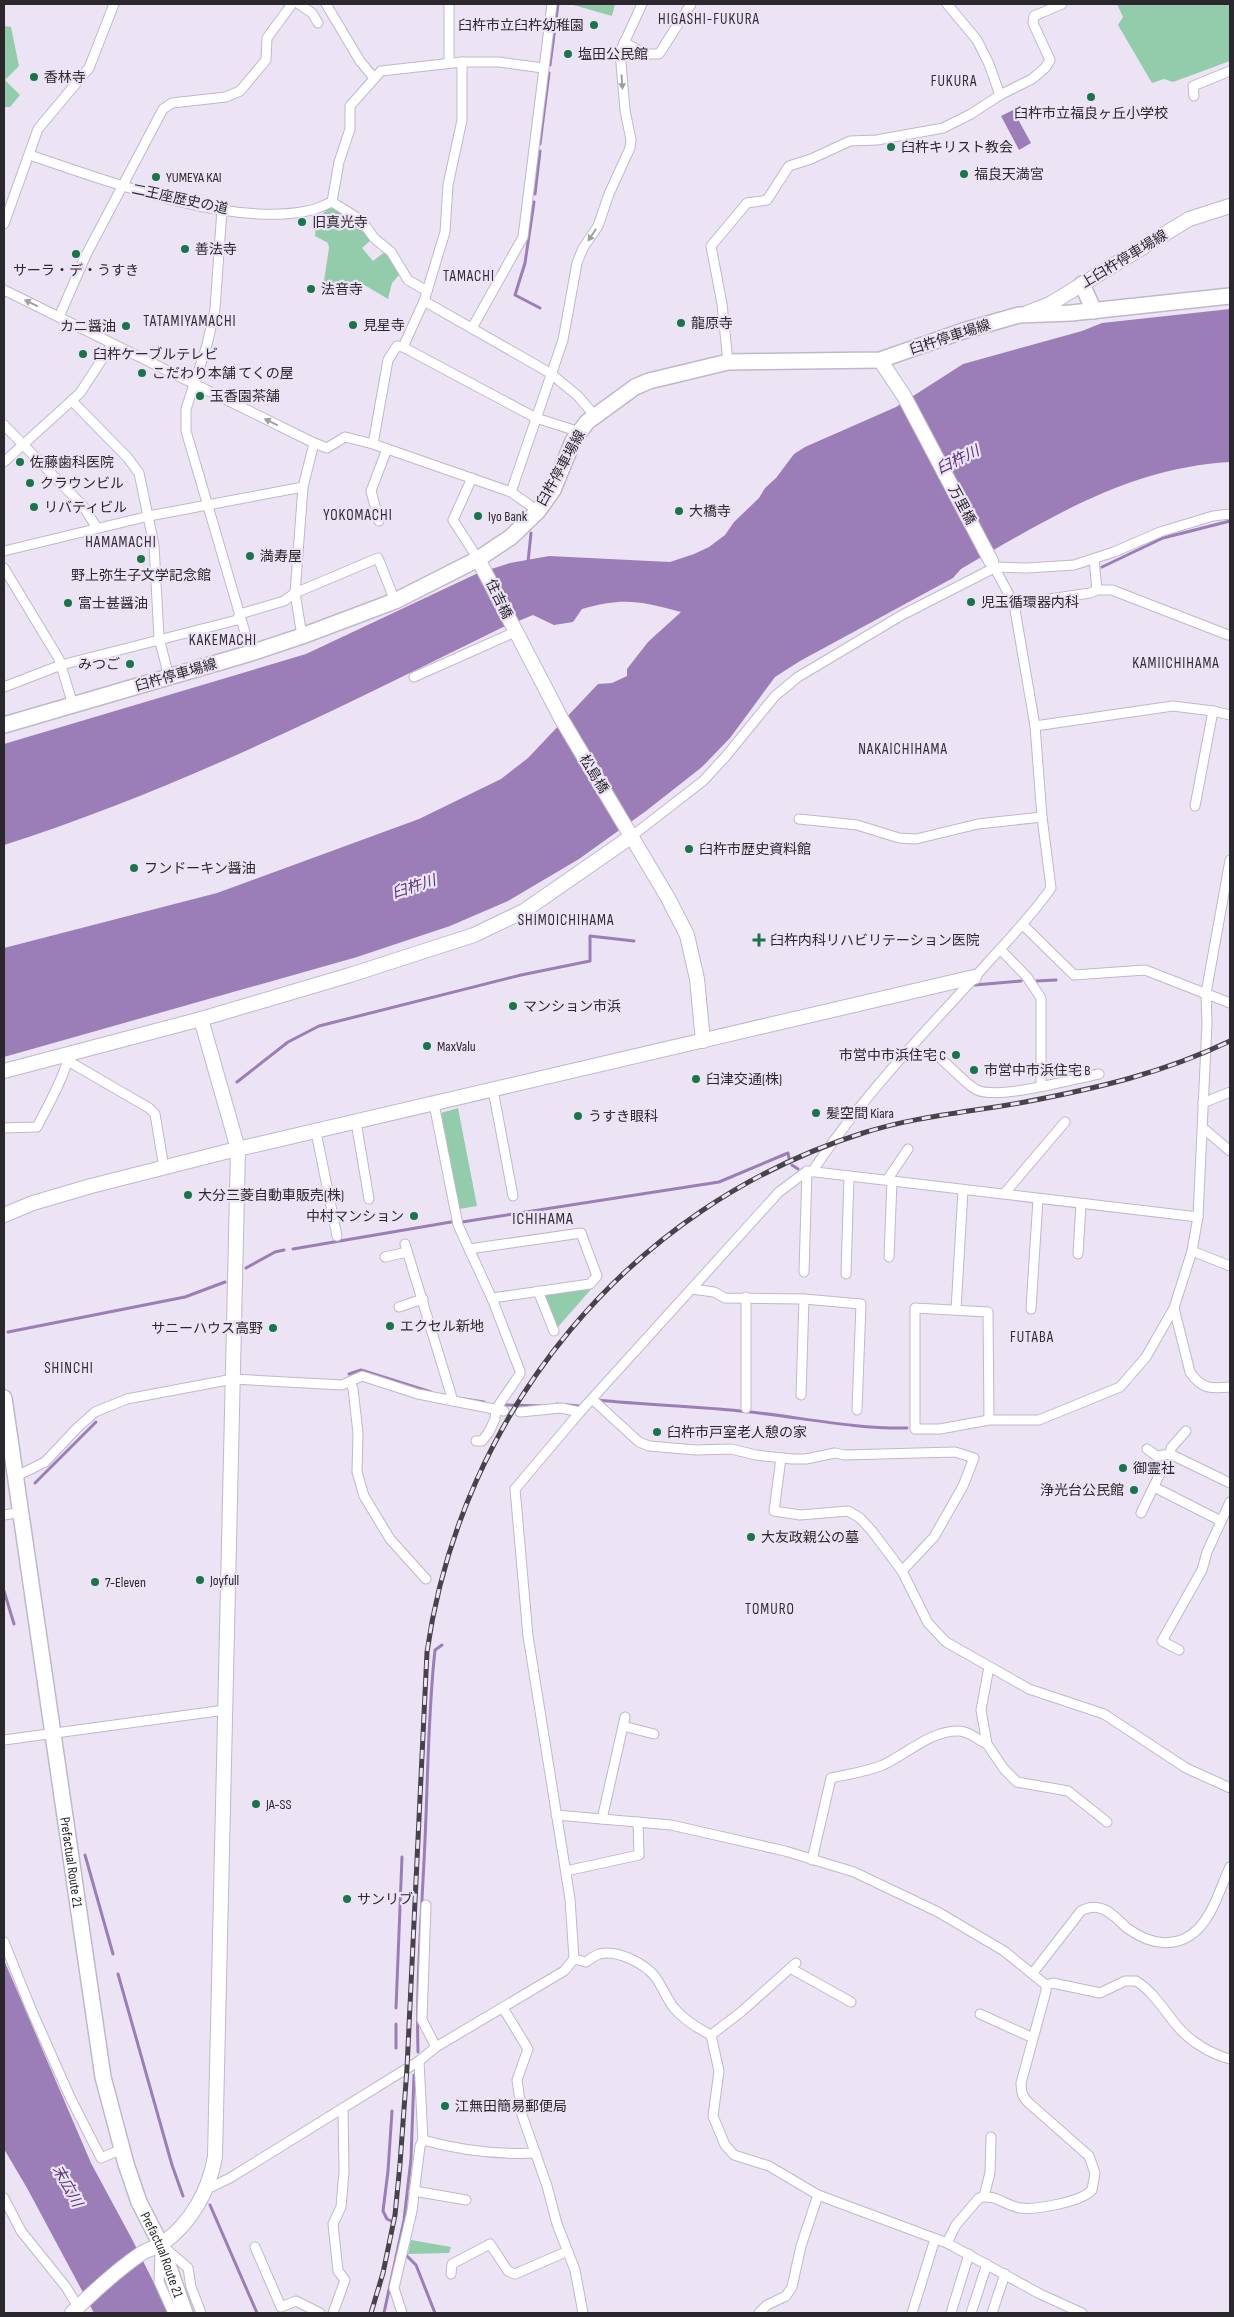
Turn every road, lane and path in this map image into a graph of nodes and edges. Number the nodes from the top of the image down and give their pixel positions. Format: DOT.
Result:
graph roads {
  1 [pos="114,4"];
  2 [pos="292,4"];
  3 [pos="299,4"];
  4 [pos="326,4"];
  5 [pos="449,4"];
  6 [pos="552,4"];
  7 [pos="642,4"];
  8 [pos="691,4"];
  9 [pos="947,4"];
  10 [pos="1062,4"];
  11 [pos="318,24"];
  12 [pos="624,42"];
  13 [pos="462,62"];
  14 [pos="449,63"];
  15 [pos="544,68"];
  16 [pos="1230,72"];
  17 [pos="374,78"];
  18 [pos="1000,95"];
  19 [pos="1194,96"];
  20 [pos="30,155"];
  21 [pos="124,187"];
  22 [pos="332,202"];
  23 [pos="1230,206"];
  24 [pos="7,208"];
  25 [pos="222,209"];
  26 [pos="4,224"];
  27 [pos="1082,284"];
  28 [pos="4,290"];
  29 [pos="427,291"];
  30 [pos="1230,296"];
  31 [pos="424,301"];
  32 [pos="1094,311"];
  33 [pos="1019,316"];
  34 [pos="59,318"];
  35 [pos="472,328"];
  36 [pos="112,344"];
  37 [pos="403,347"];
  38 [pos="880,360"];
  39 [pos="728,362"];
  40 [pos="550,373"];
  41 [pos="193,384"];
  42 [pos="72,401"];
  43 [pos="595,416"];
  44 [pos="536,418"];
  45 [pos="4,425"];
  46 [pos="580,432"];
  47 [pos="314,443"];
  48 [pos="373,444"];
  49 [pos="23,445"];
  50 [pos="387,449"];
  51 [pos="4,462"];
  52 [pos="472,478"];
  53 [pos="303,487"];
  54 [pos="512,492"];
  55 [pos="207,505"];
  56 [pos="538,511"];
  57 [pos="1230,514"];
  58 [pos="149,516"];
  59 [pos="379,521"];
  60 [pos="97,528"];
  61 [pos="4,551"];
  62 [pos="1094,558"];
  63 [pos="482,564"];
  64 [pos="993,564"];
  65 [pos="4,568"];
  66 [pos="1097,590"];
  67 [pos="294,593"];
  68 [pos="395,601"];
  69 [pos="1014,604"];
  70 [pos="240,614"];
  71 [pos="514,630"];
  72 [pos="1228,635"];
  73 [pos="302,636"];
  74 [pos="159,638"];
  75 [pos="251,653"];
  76 [pos="61,665"];
  77 [pos="169,677"];
  78 [pos="414,677"];
  79 [pos="4,687"];
  80 [pos="73,705"];
  81 [pos="1213,711"];
  82 [pos="1230,715"];
  83 [pos="562,720"];
  84 [pos="4,725"];
  85 [pos="1035,726"];
  86 [pos="1195,806"];
  87 [pos="1042,816"];
  88 [pos="799,820"];
  89 [pos="630,832"];
  90 [pos="1230,860"];
  91 [pos="1023,925"];
  92 [pos="1000,949"];
  93 [pos="974,977"];
  94 [pos="1206,993"];
  95 [pos="1230,1003"];
  96 [pos="201,1019"];
  97 [pos="703,1041"];
  98 [pos="67,1057"];
  99 [pos="942,1060"];
  100 [pos="4,1071"];
  101 [pos="1099,1074"];
  102 [pos="1041,1086"];
  103 [pos="493,1090"];
  104 [pos="1230,1092"];
  105 [pos="1203,1103"];
  106 [pos="434,1104"];
  107 [pos="356,1122"];
  108 [pos="1066,1122"];
  109 [pos="4,1128"];
  110 [pos="1203,1128"];
  111 [pos="316,1132"];
  112 [pos="238,1149"];
  113 [pos="908,1149"];
  114 [pos="1230,1151"];
  115 [pos="164,1168"];
  116 [pos="810,1172"];
  117 [pos="849,1176"];
  118 [pos="889,1181"];
  119 [pos="963,1190"];
  120 [pos="1004,1194"];
  121 [pos="513,1196"];
  122 [pos="1038,1198"];
  123 [pos="369,1199"];
  124 [pos="1081,1204"];
  125 [pos="4,1215"];
  126 [pos="1198,1218"];
  127 [pos="337,1236"];
  128 [pos="469,1249"];
  129 [pos="1192,1251"];
  130 [pos="1078,1254"];
  131 [pos="385,1257"];
  132 [pos="889,1257"];
  133 [pos="1230,1266"];
  134 [pos="804,1272"];
  135 [pos="846,1274"];
  136 [pos="692,1289"];
  137 [pos="538,1291"];
  138 [pos="746,1297"];
  139 [pos="492,1298"];
  140 [pos="423,1299"];
  141 [pos="804,1299"];
  142 [pos="399,1307"];
  143 [pos="1174,1308"];
  144 [pos="1031,1309"];
  145 [pos="956,1310"];
  146 [pos="554,1331"];
  147 [pos="233,1379"];
  148 [pos="350,1382"];
  149 [pos="1230,1387"];
  150 [pos="801,1394"];
  151 [pos="452,1396"];
  152 [pos="4,1398"];
  153 [pos="592,1399"];
  154 [pos="746,1408"];
  155 [pos="500,1410"];
  156 [pos="857,1410"];
  157 [pos="520,1412"];
  158 [pos="580,1412"];
  159 [pos="989,1420"];
  160 [pos="1186,1430"];
  161 [pos="476,1441"];
  162 [pos="1146,1449"];
  163 [pos="1170,1454"];
  164 [pos="781,1458"];
  165 [pos="1164,1465"];
  166 [pos="16,1476"];
  167 [pos="1230,1484"];
  168 [pos="1154,1487"];
  169 [pos="1230,1502"];
  170 [pos="22,1512"];
  171 [pos="1141,1513"];
  172 [pos="4,1515"];
  173 [pos="1221,1521"];
  174 [pos="902,1571"];
  175 [pos="426,1579"];
  176 [pos="1179,1650"];
  177 [pos="989,1667"];
  178 [pos="225,1710"];
  179 [pos="625,1716"];
  180 [pos="622,1726"];
  181 [pos="54,1733"];
  182 [pos="654,1734"];
  183 [pos="4,1740"];
  184 [pos="987,1744"];
  185 [pos="1230,1788"];
  186 [pos="556,1815"];
  187 [pos="602,1819"];
  188 [pos="638,1822"];
  189 [pos="1106,1822"];
  190 [pos="812,1860"];
  191 [pos="1230,1866"];
  192 [pos="566,1871"];
  193 [pos="426,1905"];
  194 [pos="4,1942"];
  195 [pos="574,1959"];
  196 [pos="1032,1974"];
  197 [pos="1046,1985"];
  198 [pos="852,2002"];
  199 [pos="504,2008"];
  200 [pos="980,2014"];
  201 [pos="711,2035"];
  202 [pos="1033,2038"];
  203 [pos="436,2048"];
  204 [pos="1230,2059"];
  205 [pos="419,2061"];
  206 [pos="343,2108"];
  207 [pos="991,2137"];
  208 [pos="423,2140"];
  209 [pos="122,2149"];
  210 [pos="536,2153"];
  211 [pos="204,2190"];
  212 [pos="414,2191"];
  213 [pos="818,2195"];
  214 [pos="984,2196"];
  215 [pos="4,2198"];
  216 [pos="466,2200"];
  217 [pos="936,2239"];
  218 [pos="946,2243"];
  219 [pos="161,2245"];
  220 [pos="255,2247"];
  221 [pos="568,2251"];
  222 [pos="969,2254"];
  223 [pos="988,2264"];
  224 [pos="451,2274"];
  225 [pos="1005,2274"];
  226 [pos="77,2308"];
  227 [pos="174,2313"];
  228 [pos="185,2313"];
  229 [pos="201,2313"];
  230 [pos="320,2313"];
  231 [pos="333,2313"];
  232 [pos="402,2313"];
  233 [pos="583,2313"];
  234 [pos="759,2313"];
  235 [pos="912,2313"];
  236 [pos="951,2313"];
  237 [pos="971,2313"];
  238 [pos="992,2313"];
  239 [pos="1082,2313"];
  1 -- 20 [label="street"];
  2 -- 21 [label="street"];
  3 -- 11 [label="street"];
  4 -- 17 [label="street"];
  5 -- 14 [label="street"];
  6 -- 15 [label="street"];
  7 -- 12 [label="street"];
  8 -- 12 [label="street"];
  9 -- 18 [label="street"];
  10 -- 18 [label="street"];
  12 -- 40 [label="street, one-way"];
  13 -- 14 [label="street"];
  13 -- 15 [label="street"];
  13 -- 29 [label="street"];
  14 -- 17 [label="street"];
  15 -- 35 [label="street"];
  16 -- 19 [label="street"];
  17 -- 22 [label="street"];
  18 -- 39 [label="street"];
  20 -- 21 [label="street, 二王座歴史の道"];
  20 -- 24 [label="street"];
  21 -- 25 [label="street, 二王座歴史の道"];
  21 -- 34 [label="street"];
  22 -- 25 [label="street, 二王座歴史の道"];
  22 -- 29 [label="street"];
  23 -- 27 [label="street, 上臼杵停車場線"];
  24 -- 26 [label="street"];
  25 -- 41 [label="street"];
  27 -- 32 [label="main road"];
  27 -- 33 [label="street, 上臼杵停車場線"];
  34 -- 28 [label="street, one-way"];
  29 -- 31 [label="street"];
  30 -- 32 [label="main road, 臼杵停車場線"];
  31 -- 35 [label="street"];
  31 -- 37 [label="street"];
  32 -- 33 [label="main road, 臼杵停車場線"];
  33 -- 38 [label="main road, 臼杵停車場線"];
  34 -- 36 [label="street"];
  35 -- 40 [label="street"];
  36 -- 41 [label="street"];
  36 -- 42 [label="street"];
  37 -- 44 [label="street"];
  37 -- 48 [label="street"];
  38 -- 39 [label="main road, 臼杵停車場線"];
  38 -- 64 [label="street, 万里橋"];
  39 -- 43 [label="main road, 臼杵停車場線"];
  40 -- 43 [label="street"];
  40 -- 44 [label="street"];
  47 -- 41 [label="street, one-way"];
  41 -- 55 [label="street"];
  42 -- 49 [label="street"];
  42 -- 58 [label="street"];
  43 -- 46 [label="main road, 臼杵停車場線"];
  44 -- 46 [label="street"];
  44 -- 54 [label="street"];
  45 -- 49 [label="street"];
  46 -- 56 [label="main road, 臼杵停車場線"];
  47 -- 48 [label="street"];
  47 -- 53 [label="street"];
  48 -- 50 [label="street"];
  49 -- 51 [label="street"];
  49 -- 60 [label="street"];
  50 -- 52 [label="street"];
  50 -- 59 [label="street"];
  52 -- 54 [label="street"];
  52 -- 63 [label="street"];
  53 -- 55 [label="street"];
  53 -- 67 [label="street"];
  54 -- 56 [label="street"];
  55 -- 58 [label="street"];
  55 -- 70 [label="street"];
  56 -- 63 [label="main road, 臼杵停車場線"];
  57 -- 62 [label="street"];
  58 -- 60 [label="street"];
  58 -- 74 [label="street"];
  60 -- 61 [label="street"];
  62 -- 64 [label="street"];
  62 -- 66 [label="street"];
  63 -- 68 [label="main road, 臼杵停車場線"];
  63 -- 71 [label="street, 住吉橋"];
  64 -- 69 [label="street"];
  64 -- 89 [label="street"];
  65 -- 76 [label="street"];
  66 -- 69 [label="street"];
  66 -- 72 [label="street"];
  67 -- 68 [label="street"];
  67 -- 70 [label="street"];
  67 -- 73 [label="street"];
  68 -- 73 [label="main road, 臼杵停車場線"];
  69 -- 85 [label="street"];
  70 -- 74 [label="street"];
  70 -- 75 [label="street"];
  71 -- 78 [label="street"];
  71 -- 83 [label="street, 住吉橋"];
  73 -- 75 [label="main road, 臼杵停車場線"];
  74 -- 76 [label="street"];
  74 -- 77 [label="street"];
  75 -- 77 [label="main road, 臼杵停車場線"];
  76 -- 79 [label="street"];
  76 -- 80 [label="street"];
  77 -- 80 [label="main road, 臼杵停車場線"];
  80 -- 84 [label="main road, 臼杵停車場線"];
  81 -- 82 [label="street"];
  81 -- 85 [label="street"];
  81 -- 86 [label="street"];
  83 -- 89 [label="street, 松島橋"];
  85 -- 87 [label="street"];
  87 -- 88 [label="street"];
  87 -- 91 [label="street"];
  89 -- 96 [label="street"];
  89 -- 97 [label="street, 松島橋"];
  90 -- 94 [label="street"];
  91 -- 92 [label="street"];
  91 -- 94 [label="street"];
  92 -- 93 [label="street"];
  92 -- 102 [label="street"];
  93 -- 97 [label="street"];
  93 -- 116 [label="street"];
  94 -- 95 [label="street"];
  94 -- 105 [label="street"];
  96 -- 98 [label="street"];
  96 -- 112 [label="street"];
  97 -- 103 [label="street"];
  98 -- 100 [label="street"];
  98 -- 109 [label="street"];
  98 -- 115 [label="street"];
  99 -- 102 [label="street"];
  101 -- 102 [label="street"];
  103 -- 106 [label="street"];
  103 -- 121 [label="street"];
  104 -- 105 [label="street"];
  105 -- 110 [label="street"];
  106 -- 107 [label="street"];
  106 -- 128 [label="street"];
  107 -- 111 [label="street"];
  107 -- 123 [label="street"];
  108 -- 120 [label="street"];
  110 -- 114 [label="street"];
  110 -- 126 [label="street"];
  111 -- 112 [label="street"];
  111 -- 127 [label="street"];
  112 -- 115 [label="street"];
  112 -- 147 [label="street"];
  113 -- 118 [label="street"];
  115 -- 125 [label="street"];
  116 -- 117 [label="street"];
  116 -- 134 [label="street"];
  116 -- 136 [label="street"];
  117 -- 118 [label="street"];
  117 -- 135 [label="street"];
  118 -- 119 [label="street"];
  118 -- 132 [label="street"];
  119 -- 120 [label="street"];
  119 -- 145 [label="street"];
  120 -- 122 [label="street"];
  122 -- 124 [label="street"];
  122 -- 144 [label="street"];
  124 -- 126 [label="street"];
  124 -- 130 [label="street"];
  126 -- 129 [label="street"];
  128 -- 137 [label="street"];
  128 -- 139 [label="street"];
  129 -- 133 [label="street"];
  129 -- 143 [label="street"];
  131 -- 140 [label="street"];
  136 -- 138 [label="street"];
  136 -- 153 [label="street"];
  137 -- 139 [label="street"];
  137 -- 146 [label="street"];
  138 -- 141 [label="street"];
  138 -- 154 [label="street"];
  139 -- 155 [label="street"];
  140 -- 142 [label="street"];
  140 -- 151 [label="street"];
  141 -- 150 [label="street"];
  141 -- 156 [label="street"];
  143 -- 149 [label="street"];
  143 -- 159 [label="street"];
  145 -- 159 [label="street"];
  145 -- 159 [label="street"];
  147 -- 148 [label="street"];
  147 -- 166 [label="street"];
  147 -- 178 [label="street"];
  148 -- 151 [label="street"];
  148 -- 175 [label="street"];
  151 -- 155 [label="street"];
  152 -- 166 [label="main road, Prefactual Route 21"];
  153 -- 158 [label="street"];
  153 -- 164 [label="street"];
  155 -- 161 [label="street"];
  157 -- 158 [label="street"];
  158 -- 186 [label="street"];
  160 -- 163 [label="street"];
  162 -- 163 [label="street"];
  163 -- 167 [label="street"];
  164 -- 174 [label="street"];
  164 -- 174 [label="street"];
  165 -- 168 [label="street"];
  166 -- 170 [label="main road, Prefactual Route 21"];
  168 -- 171 [label="street"];
  168 -- 173 [label="street"];
  169 -- 173 [label="street"];
  170 -- 172 [label="street"];
  170 -- 181 [label="main road, Prefactual Route 21"];
  173 -- 176 [label="street"];
  174 -- 177 [label="street"];
  177 -- 184 [label="street"];
  177 -- 185 [label="street"];
  178 -- 181 [label="street"];
  178 -- 211 [label="street"];
  179 -- 180 [label="street"];
  180 -- 182 [label="street"];
  180 -- 187 [label="street"];
  181 -- 183 [label="street"];
  181 -- 209 [label="main road, Prefactual Route 21"];
  184 -- 189 [label="street"];
  184 -- 190 [label="street"];
  186 -- 187 [label="street"];
  186 -- 192 [label="street"];
  187 -- 188 [label="street"];
  188 -- 190 [label="street"];
  188 -- 192 [label="street"];
  190 -- 196 [label="street"];
  191 -- 196 [label="street"];
  192 -- 195 [label="street"];
  193 -- 203 [label="street"];
  194 -- 209 [label="street"];
  195 -- 199 [label="street"];
  195 -- 201 [label="street"];
  196 -- 197 [label="street"];
  197 -- 202 [label="street"];
  197 -- 204 [label="street"];
  198 -- 201 [label="street"];
  199 -- 203 [label="street"];
  199 -- 210 [label="street"];
  200 -- 202 [label="street"];
  201 -- 213 [label="street"];
  202 -- 214 [label="street"];
  203 -- 205 [label="street"];
  205 -- 206 [label="street"];
  205 -- 208 [label="street"];
  206 -- 211 [label="street"];
  206 -- 231 [label="street"];
  207 -- 214 [label="street"];
  208 -- 210 [label="street"];
  208 -- 212 [label="street"];
  209 -- 219 [label="main road, Prefactual Route 21"];
  210 -- 221 [label="street"];
  211 -- 219 [label="street"];
  212 -- 216 [label="street"];
  212 -- 232 [label="street"];
  213 -- 217 [label="street"];
  213 -- 234 [label="street"];
  214 -- 218 [label="street"];
  215 -- 226 [label="street"];
  217 -- 218 [label="street"];
  217 -- 235 [label="street"];
  218 -- 222 [label="street"];
  219 -- 226 [label="street"];
  219 -- 227 [label="street"];
  219 -- 228 [label="main road, Prefactual Route 21"];
  219 -- 229 [label="street"];
  220 -- 230 [label="street"];
  221 -- 224 [label="street"];
  221 -- 233 [label="street"];
  222 -- 223 [label="street"];
  222 -- 236 [label="street"];
  223 -- 225 [label="street"];
  223 -- 237 [label="street"];
  225 -- 238 [label="street"];
  225 -- 239 [label="street"];
}
